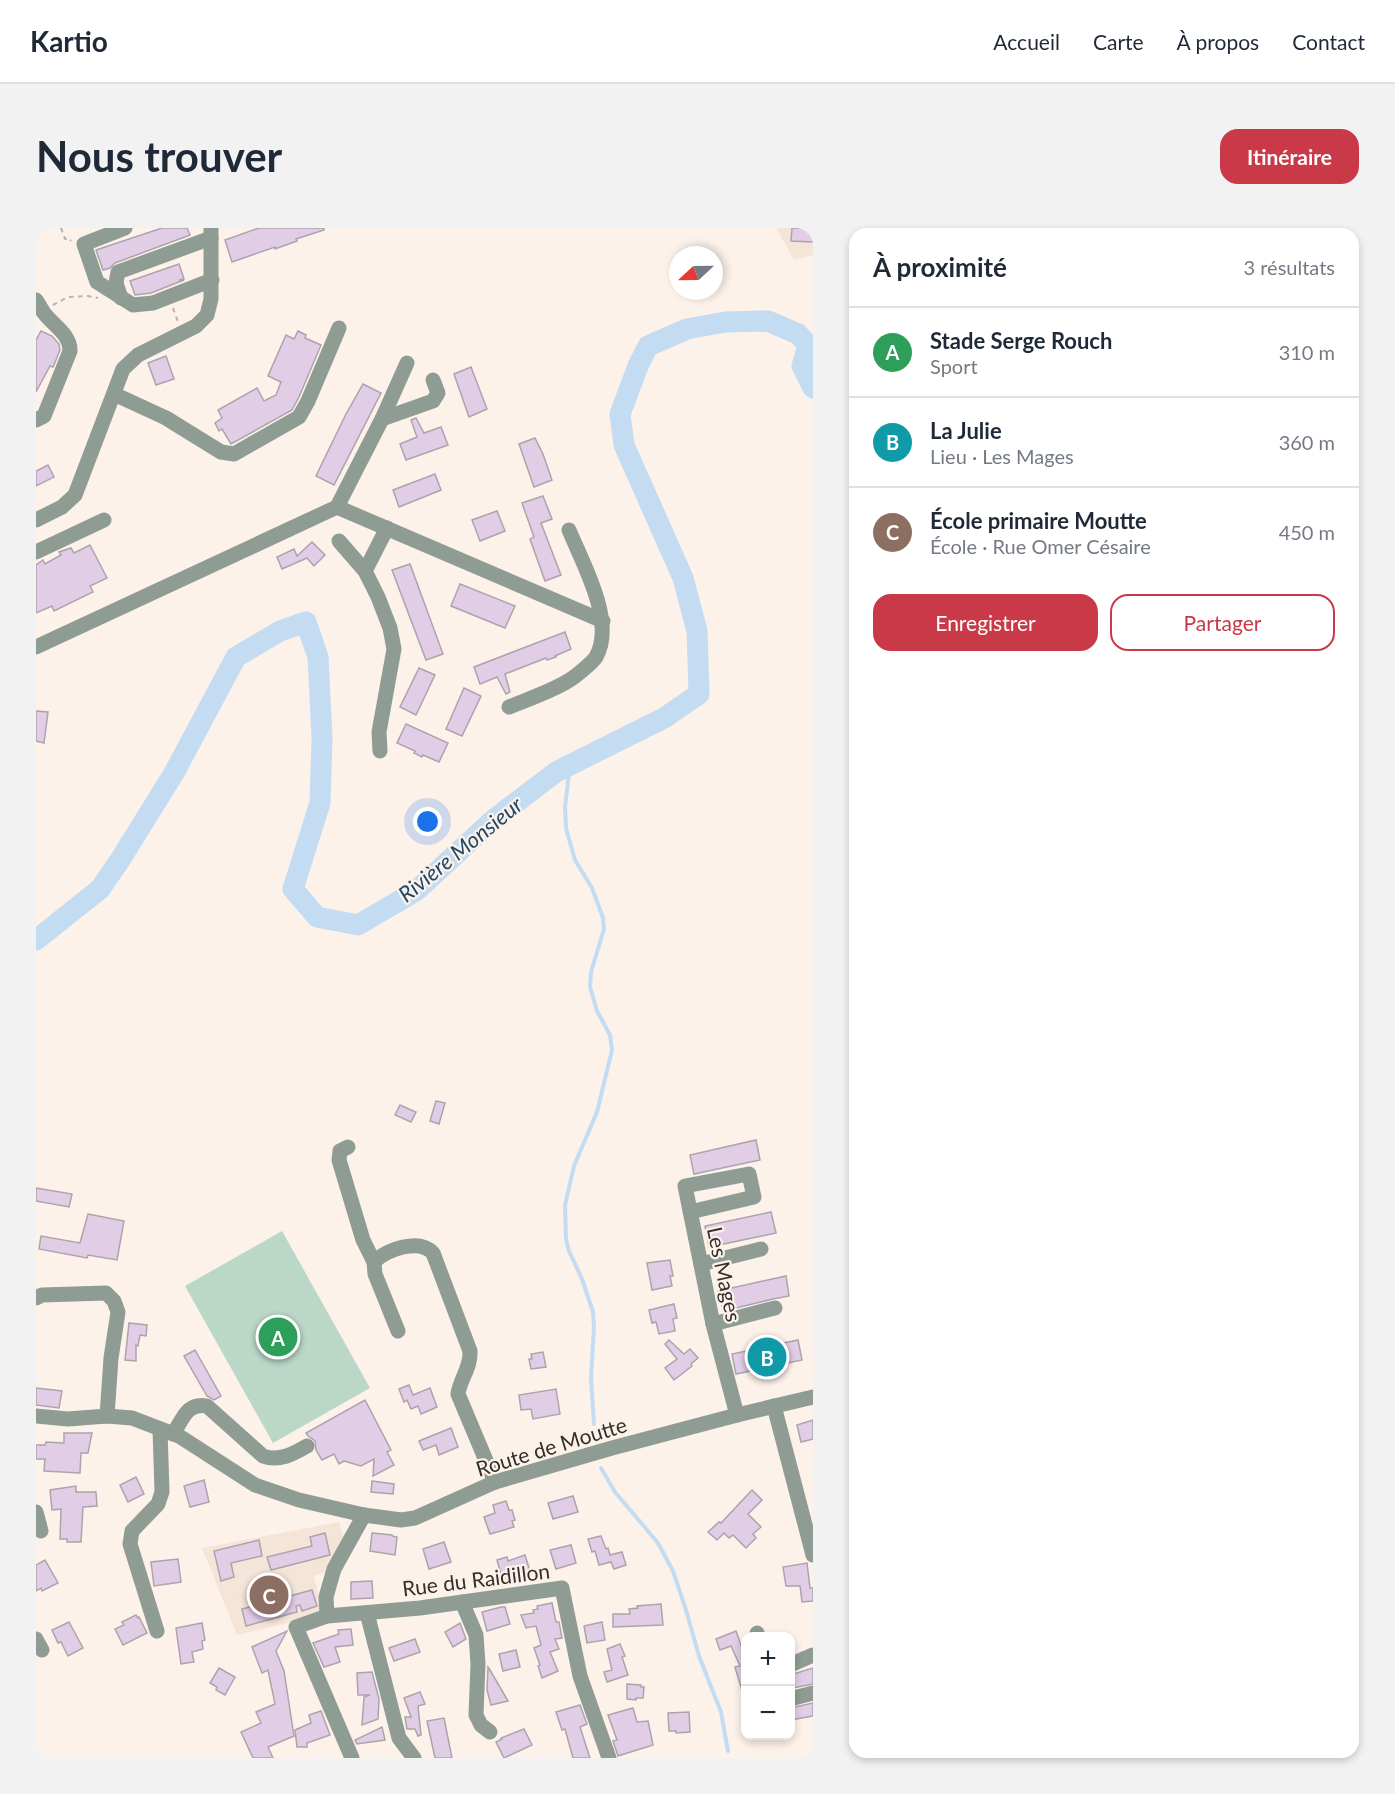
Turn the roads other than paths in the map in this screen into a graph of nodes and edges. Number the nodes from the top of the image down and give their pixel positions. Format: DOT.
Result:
graph roads {
  1 [pos="124,228"];
  2 [pos="211,233"];
  3 [pos="212,280"];
  4 [pos="121,298"];
  5 [pos="40,311"];
  6 [pos="339,328"];
  7 [pos="407,363"];
  8 [pos="433,380"];
  9 [pos="114,394"];
  10 [pos="382,419"];
  11 [pos="36,420"];
  12 [pos="337,507"];
  13 [pos="36,519"];
  14 [pos="104,520"];
  15 [pos="387,528"];
  16 [pos="569,530"];
  17 [pos="339,542"];
  18 [pos="36,552"];
  19 [pos="365,571"];
  20 [pos="603,621"];
  21 [pos="36,647"];
  22 [pos="509,707"];
  23 [pos="380,751"];
  24 [pos="348,1147"];
  25 [pos="690,1212"];
  26 [pos="761,1249"];
  27 [pos="374,1262"];
  28 [pos="701,1264"];
  29 [pos="36,1298"];
  30 [pos="775,1308"];
  31 [pos="713,1324"];
  32 [pos="398,1330"];
  33 [pos="813,1397"];
  34 [pos="774,1406"];
  35 [pos="737,1415"];
  36 [pos="36,1416"];
  37 [pos="107,1416"];
  38 [pos="167,1431"];
  39 [pos="307,1446"];
  40 [pos="495,1482"];
  41 [pos="36,1512"];
  42 [pos="364,1515"];
  43 [pos="41,1531"];
  44 [pos="813,1555"];
  45 [pos="462,1602"];
  46 [pos="367,1613"];
  47 [pos="327,1616"];
  48 [pos="157,1631"];
  49 [pos="813,1655"];
  50 [pos="795,1663"];
  51 [pos="813,1693"];
  52 [pos="795,1698"];
  53 [pos="490,1732"];
  54 [pos="352,1758"];
  55 [pos="414,1758"];
  56 [pos="609,1758"];
  1 -- 4 [label="street"];
  2 -- 3 [label="street"];
  2 -- 4 [label="street"];
  3 -- 4 [label="street"];
  3 -- 9 [label="street"];
  5 -- 11 [label="street"];
  6 -- 9 [label="street"];
  7 -- 10 [label="street"];
  8 -- 10 [label="street"];
  9 -- 13 [label="street"];
  10 -- 12 [label="street"];
  12 -- 15 [label="street"];
  12 -- 21 [label="street"];
  14 -- 18 [label="street"];
  15 -- 19 [label="street"];
  15 -- 20 [label="street"];
  16 -- 20 [label="street"];
  17 -- 19 [label="street"];
  19 -- 23 [label="street"];
  20 -- 22 [label="street"];
  24 -- 27 [label="street"];
  25 -- 25 [label="street, Les Mages"];
  25 -- 28 [label="street, Les Mages"];
  26 -- 28 [label="street"];
  27 -- 32 [label="street"];
  27 -- 40 [label="street"];
  28 -- 31 [label="street, Les Mages"];
  29 -- 37 [label="street"];
  30 -- 31 [label="street"];
  31 -- 35 [label="street, Les Mages"];
  33 -- 34 [label="street, Route de Moutte"];
  34 -- 35 [label="street, Route de Moutte"];
  34 -- 44 [label="street"];
  35 -- 40 [label="street, Route de Moutte"];
  36 -- 37 [label="street, Route de Moutte"];
  37 -- 38 [label="street, Route de Moutte"];
  38 -- 39 [label="street"];
  38 -- 42 [label="street, Route de Moutte"];
  38 -- 48 [label="street"];
  40 -- 42 [label="street, Route de Moutte"];
  41 -- 43 [label="street"];
  42 -- 47 [label="street"];
  45 -- 46 [label="street, Rue du Raidillon"];
  45 -- 53 [label="street"];
  45 -- 56 [label="street, Rue du Raidillon"];
  46 -- 47 [label="street, Rue du Raidillon"];
  46 -- 55 [label="street"];
  47 -- 54 [label="street, Rue du Raidillon"];
  49 -- 50 [label="street"];
  51 -- 52 [label="street"];
}
